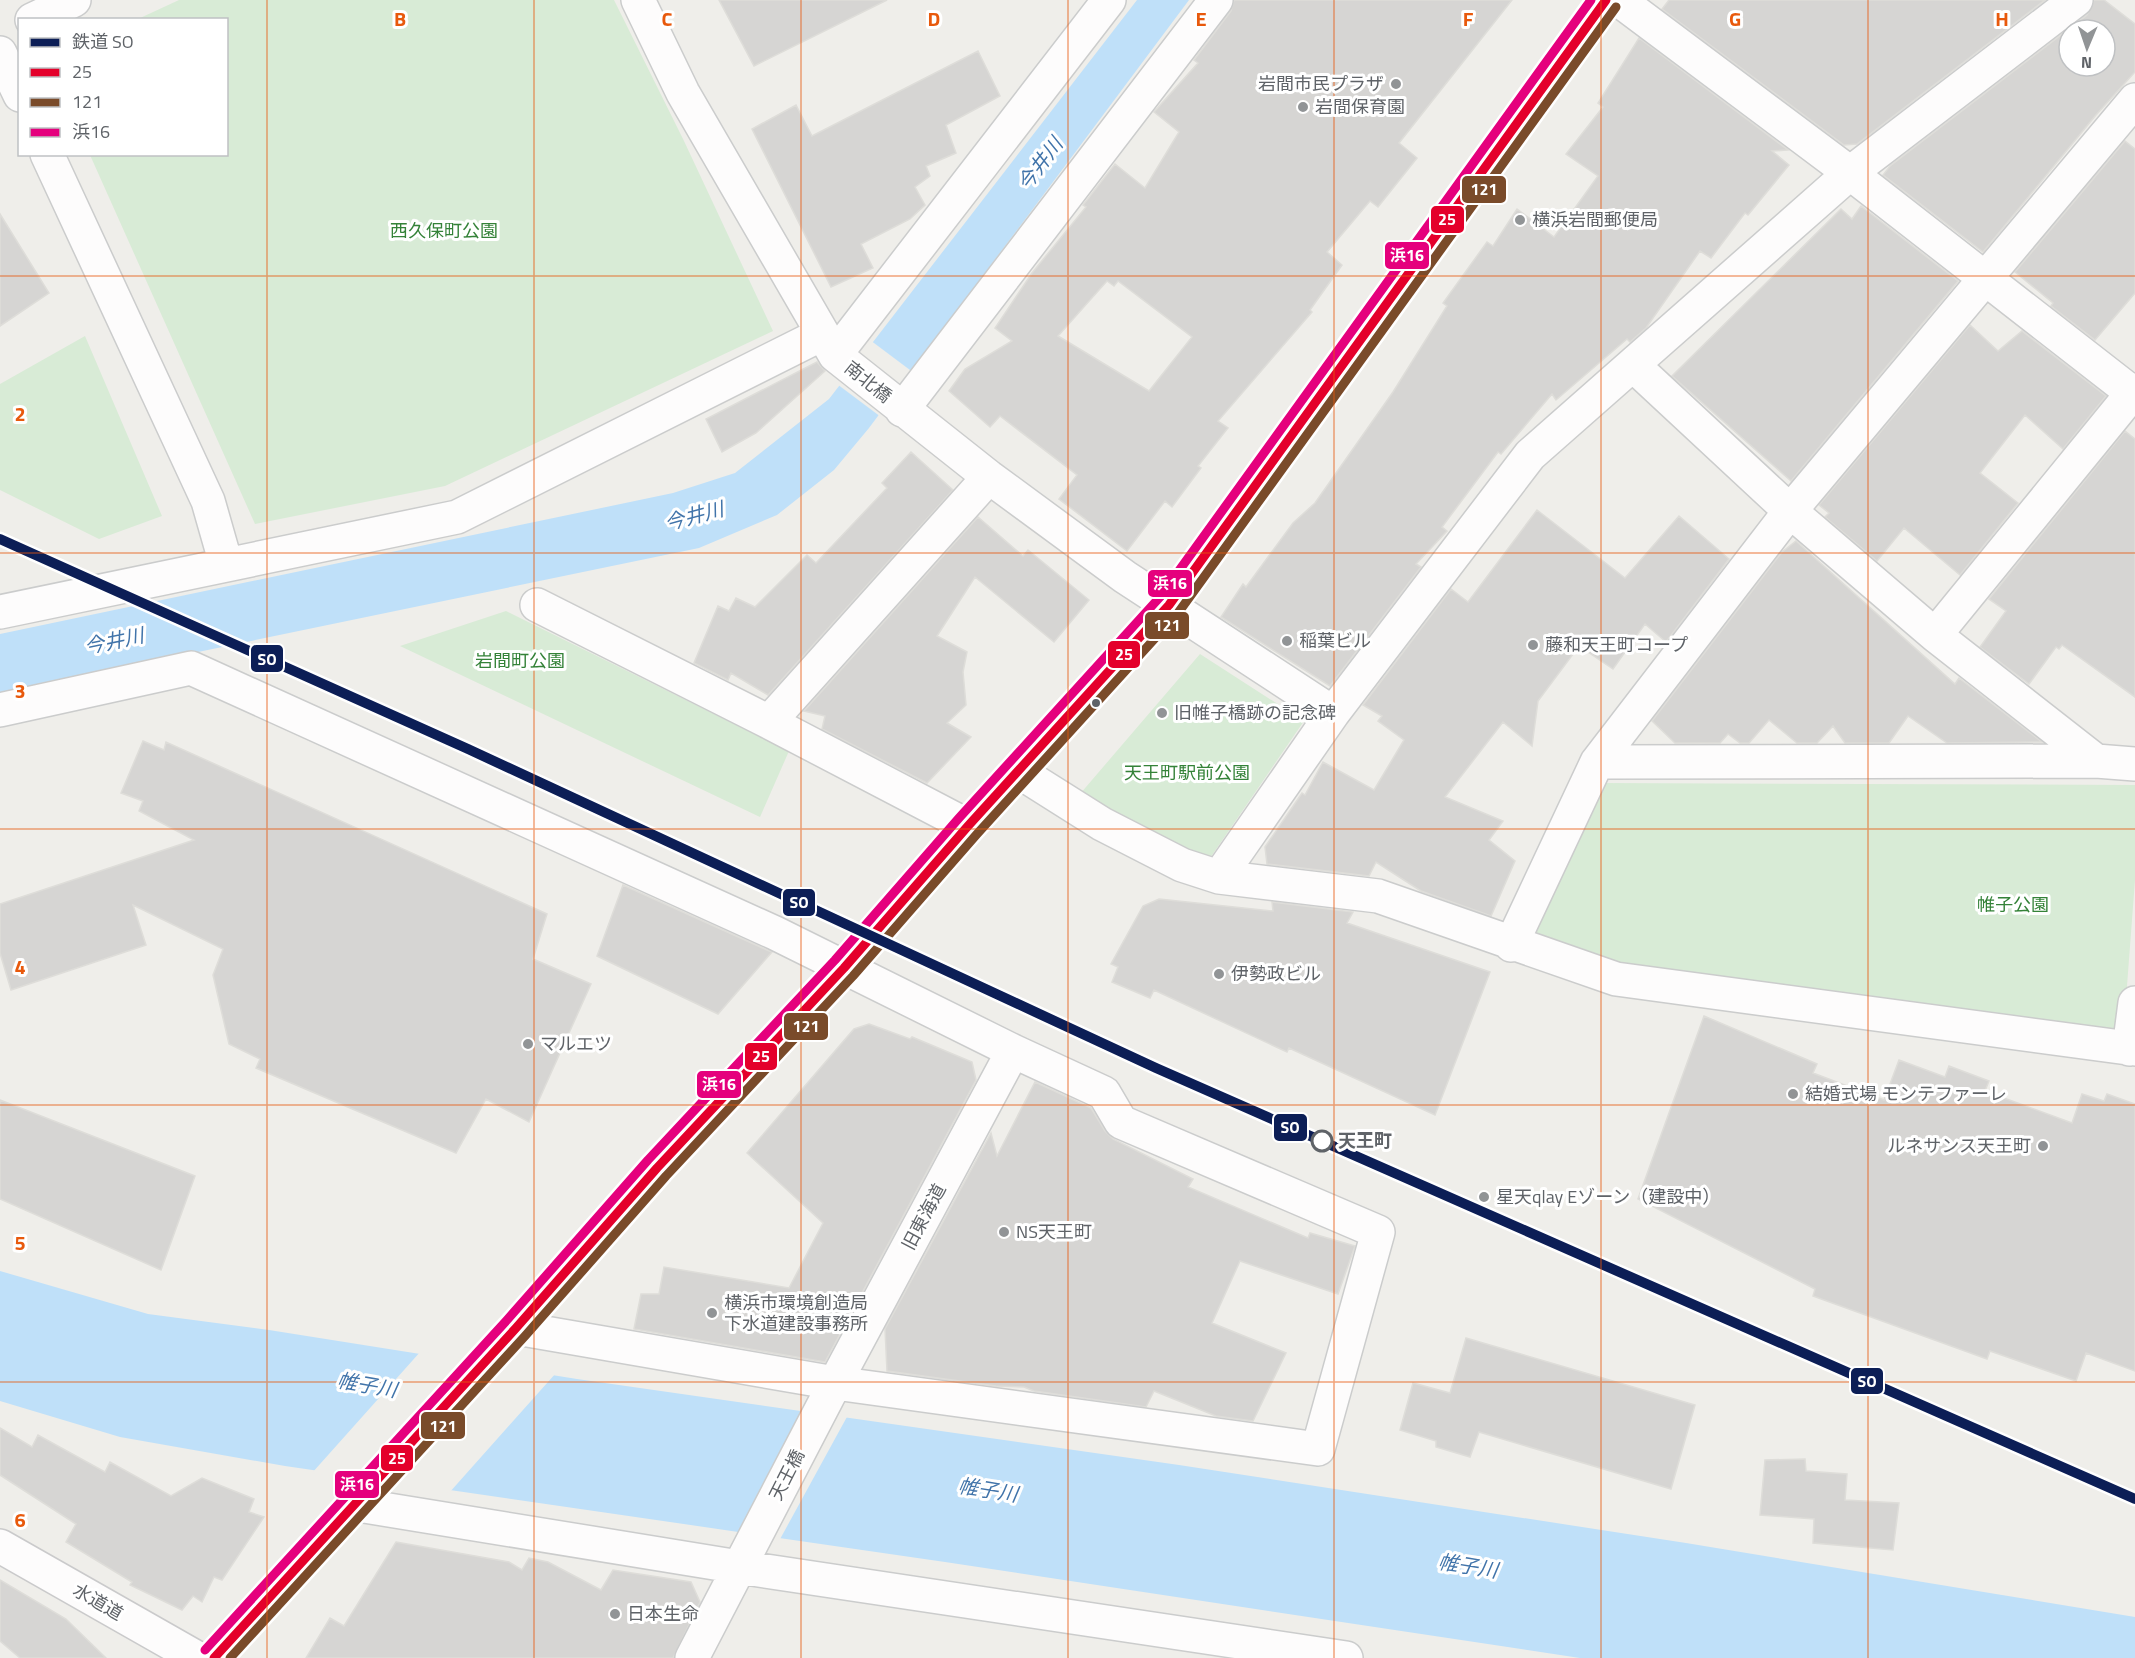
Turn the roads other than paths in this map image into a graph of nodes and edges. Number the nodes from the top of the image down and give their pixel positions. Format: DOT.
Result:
graph roads {
  1 [pos="74,0"];
  2 [pos="638,0"];
  3 [pos="1109,0"];
  4 [pos="1216,0"];
  5 [pos="1606,0"];
  6 [pos="1619,0"];
  7 [pos="2076,0"];
  8 [pos="36,18"];
  9 [pos="18,26"];
  10 [pos="0,34"];
  11 [pos="0,53"];
  12 [pos="18,91"];
  13 [pos="2135,100"];
  14 [pos="48,156"];
  15 [pos="1850,173"];
  16 [pos="1987,279"];
  17 [pos="829,344"];
  18 [pos="1633,365"];
  19 [pos="2134,393"];
  20 [pos="902,410"];
  21 [pos="989,477"];
  22 [pos="1790,511"];
  23 [pos="226,564"];
  24 [pos="537,605"];
  25 [pos="1169,605"];
  26 [pos="0,612"];
  27 [pos="1935,635"];
  28 [pos="0,710"];
  29 [pos="1333,713"];
  30 [pos="769,722"];
  31 [pos="2096,761"];
  32 [pos="1597,762"];
  33 [pos="2135,764"];
  34 [pos="1018,771"];
  35 [pos="968,826"];
  36 [pos="1219,877"];
  37 [pos="1511,945"];
  38 [pos="844,968"];
  39 [pos="2135,1003"];
  40 [pos="2132,1049"];
  41 [pos="1012,1051"];
  42 [pos="508,1335"];
  43 [pos="835,1383"];
  44 [pos="359,1496"];
  45 [pos="0,1546"];
  46 [pos="739,1567"];
  47 [pos="1215,1649"];
  48 [pos="196,1658"];
  49 [pos="214,1658"];
  50 [pos="692,1658"];
  51 [pos="1346,1658"];
  1 -- 8 [label="street"];
  2 -- 17 [label="street"];
  3 -- 17 [label="street"];
  4 -- 20 [label="street"];
  5 -- 25 [label="street"];
  6 -- 15 [label="street"];
  7 -- 15 [label="street"];
  9 -- 10 [label="street"];
  11 -- 12 [label="street"];
  13 -- 16 [label="street"];
  14 -- 23 [label="street"];
  15 -- 16 [label="street"];
  15 -- 18 [label="street"];
  16 -- 19 [label="street"];
  16 -- 22 [label="street"];
  17 -- 20 [label="street, 南北橋"];
  17 -- 23 [label="street"];
  18 -- 22 [label="street"];
  18 -- 29 [label="street"];
  19 -- 27 [label="street"];
  20 -- 21 [label="street, 南北橋"];
  21 -- 25 [label="street, 南北橋"];
  21 -- 30 [label="street"];
  22 -- 27 [label="street"];
  22 -- 32 [label="street"];
  23 -- 26 [label="street"];
  24 -- 30 [label="street"];
  25 -- 29 [label="street, 南北橋"];
  25 -- 34 [label="street"];
  27 -- 31 [label="street"];
  28 -- 38 [label="street"];
  29 -- 36 [label="street"];
  30 -- 35 [label="street"];
  31 -- 32 [label="street"];
  31 -- 33 [label="street"];
  32 -- 37 [label="street"];
  34 -- 35 [label="street"];
  34 -- 36 [label="street"];
  35 -- 38 [label="street"];
  36 -- 37 [label="street"];
  37 -- 40 [label="street"];
  38 -- 41 [label="street"];
  38 -- 42 [label="street"];
  39 -- 40 [label="street"];
  41 -- 43 [label="street, 旧東海道"];
  41 -- 43 [label="street"];
  42 -- 43 [label="street"];
  42 -- 44 [label="street"];
  43 -- 46 [label="street, 天王橋"];
  44 -- 46 [label="street"];
  44 -- 49 [label="street"];
  45 -- 48 [label="street, 水道道"];
  46 -- 47 [label="street"];
  46 -- 50 [label="street"];
  47 -- 51 [label="street"];
}
